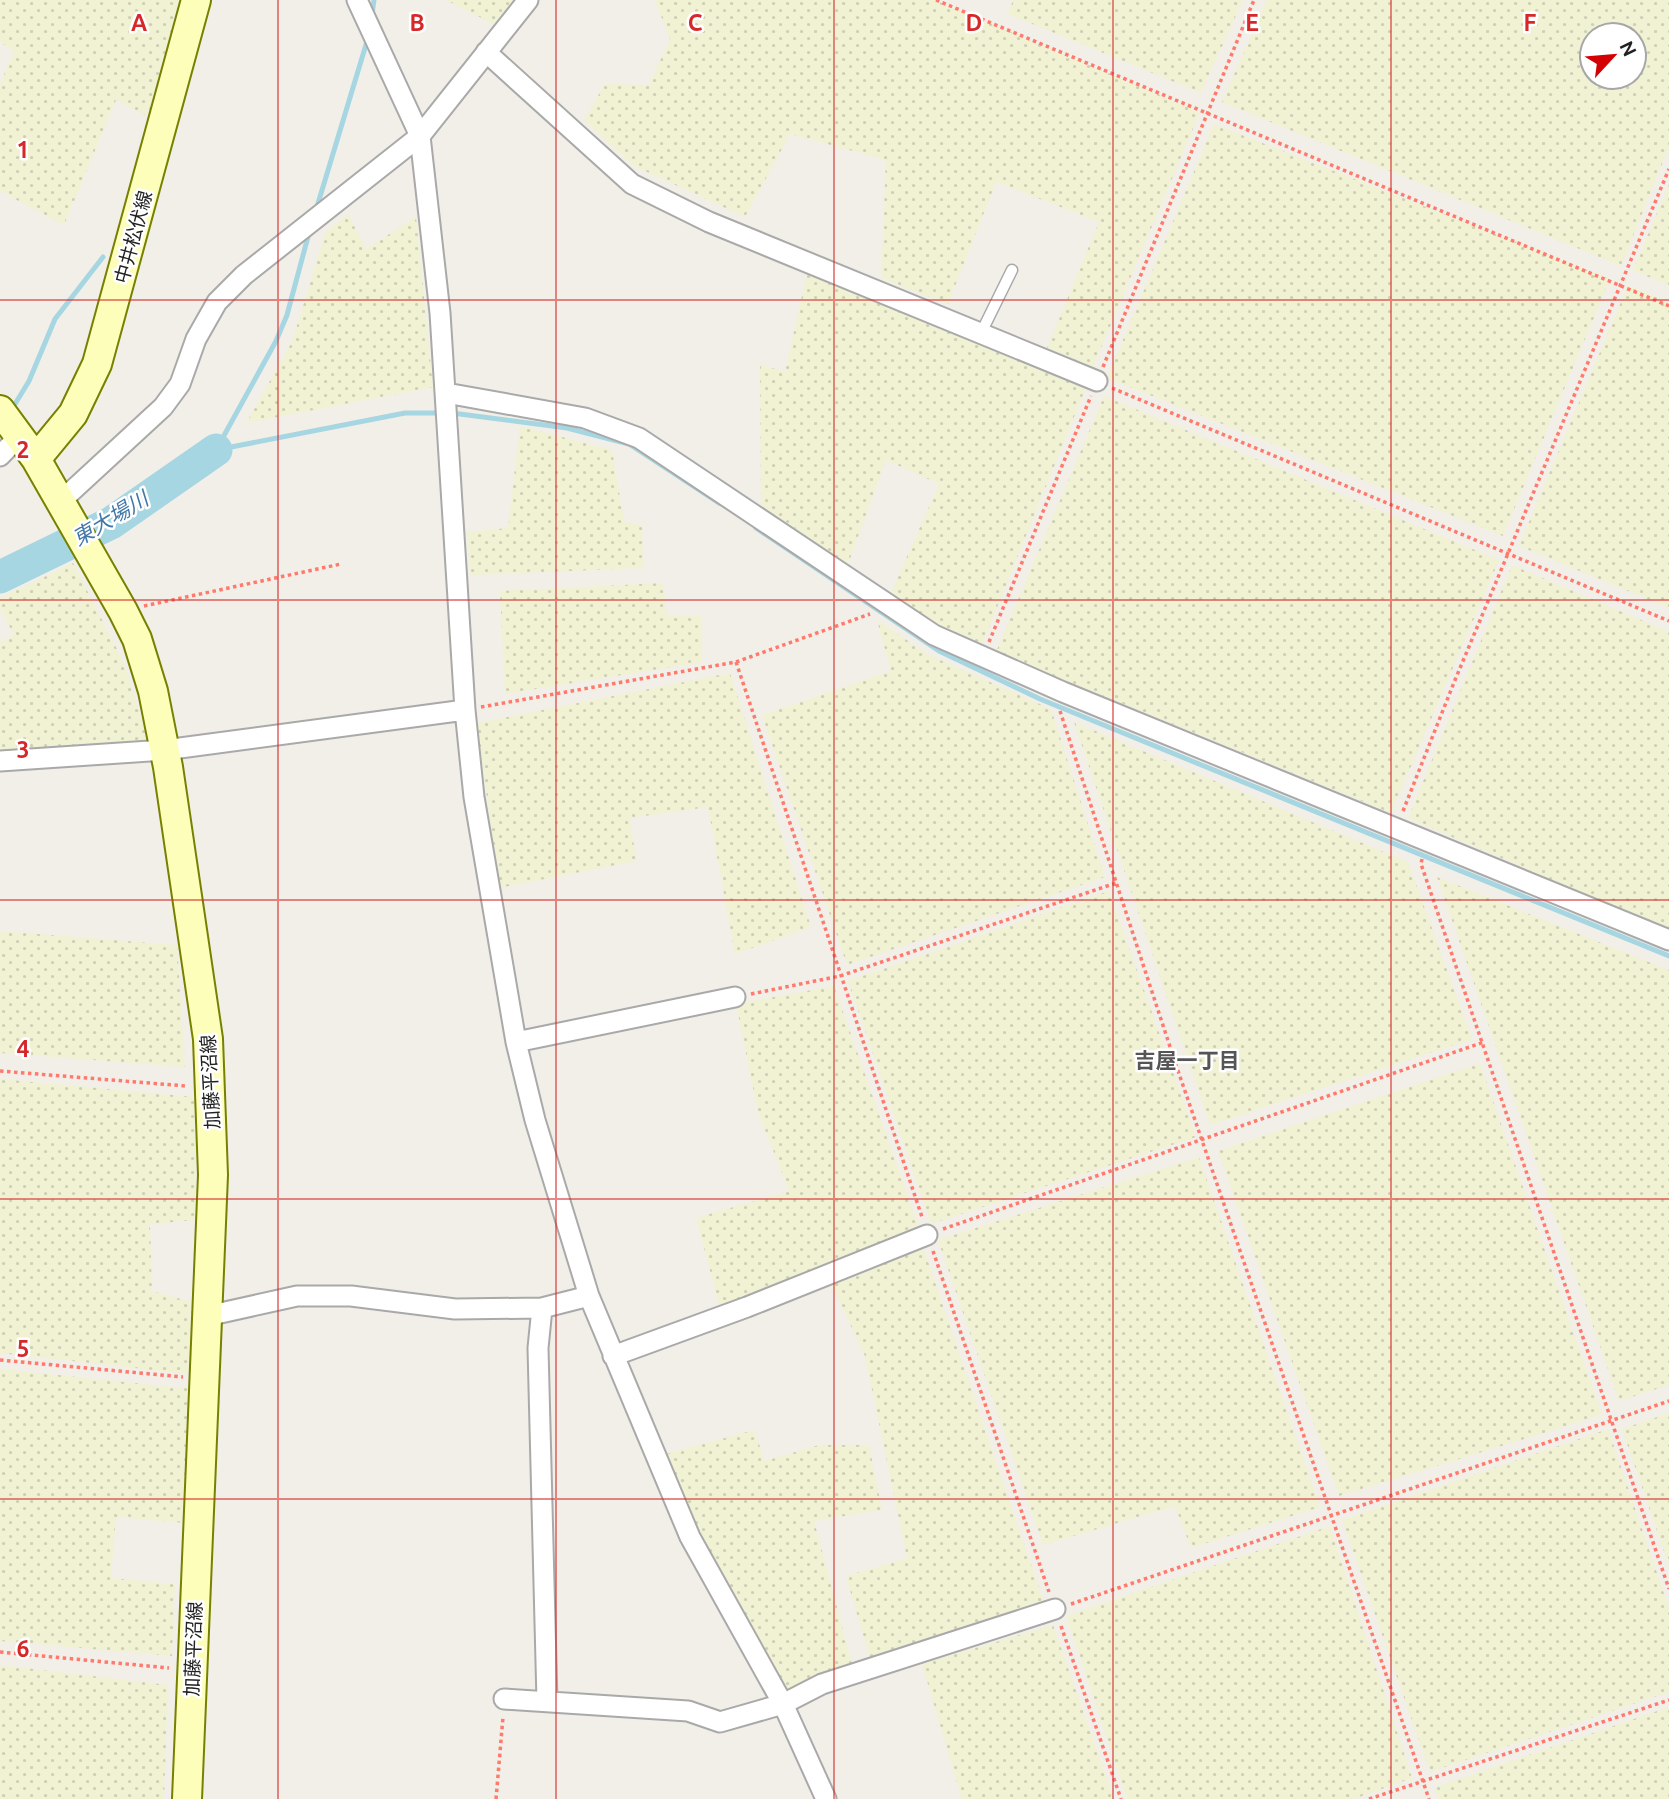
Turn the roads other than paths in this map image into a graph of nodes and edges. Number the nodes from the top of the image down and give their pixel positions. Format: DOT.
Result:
graph roads {
  1 [pos="197,0"];
  2 [pos="357,0"];
  3 [pos="528,0"];
  4 [pos="486,52"];
  5 [pos="420,136"];
  6 [pos="1012,270"];
  7 [pos="981,332"];
  8 [pos="1097,381"];
  9 [pos="446,393"];
  10 [pos="0,410"];
  11 [pos="20,435"];
  12 [pos="0,456"];
  13 [pos="36,458"];
  14 [pos="61,501"];
  15 [pos="465,710"];
  16 [pos="165,750"];
  17 [pos="0,761"];
  18 [pos="1669,940"];
  19 [pos="735,997"];
  20 [pos="516,1042"];
  21 [pos="927,1235"];
  22 [pos="589,1296"];
  23 [pos="542,1308"];
  24 [pos="207,1316"];
  25 [pos="613,1356"];
  26 [pos="1055,1609"];
  27 [pos="504,1699"];
  28 [pos="547,1700"];
  29 [pos="783,1704"];
  30 [pos="187,1799"];
  31 [pos="826,1799"];
  1 -- 13 [label="main road, 中井松伏線"];
  2 -- 5 [label="street"];
  3 -- 4 [label="street"];
  4 -- 5 [label="street"];
  4 -- 7 [label="street"];
  5 -- 9 [label="street"];
  5 -- 14 [label="street"];
  6 -- 7 [label="lane"];
  7 -- 8 [label="street"];
  9 -- 15 [label="street"];
  9 -- 18 [label="street"];
  10 -- 11 [label="main road, 加藤平沼線"];
  11 -- 12 [label="street"];
  11 -- 13 [label="main road, 加藤平沼線"];
  13 -- 14 [label="main road, 加藤平沼線"];
  14 -- 16 [label="main road, 加藤平沼線"];
  15 -- 16 [label="street"];
  15 -- 20 [label="street"];
  16 -- 17 [label="street"];
  16 -- 24 [label="main road, 加藤平沼線"];
  19 -- 20 [label="street"];
  20 -- 22 [label="street"];
  21 -- 25 [label="street"];
  22 -- 23 [label="street"];
  22 -- 25 [label="street"];
  23 -- 24 [label="street"];
  23 -- 28 [label="street"];
  24 -- 30 [label="main road, 加藤平沼線"];
  25 -- 29 [label="street"];
  26 -- 29 [label="street"];
  27 -- 28 [label="street"];
  28 -- 29 [label="street"];
  29 -- 31 [label="street"];
}
